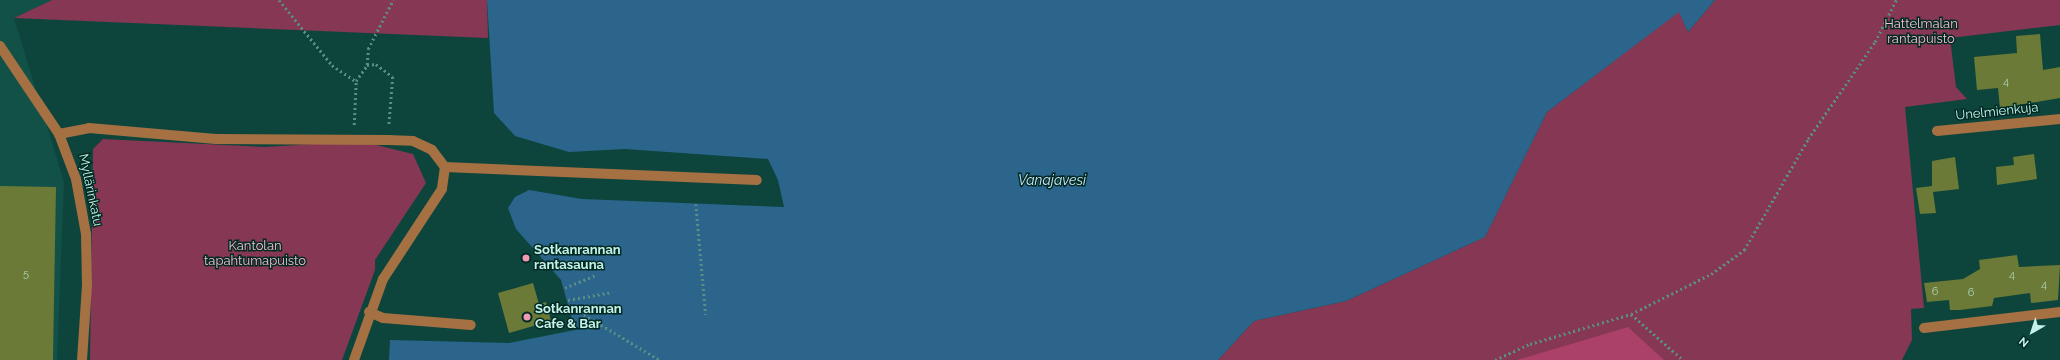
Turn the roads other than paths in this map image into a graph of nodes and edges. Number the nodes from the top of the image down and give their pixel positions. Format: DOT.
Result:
graph roads {
  1 [pos="0,46"];
  2 [pos="2060,119"];
  3 [pos="1938,131"];
  4 [pos="58,134"];
  5 [pos="445,167"];
  6 [pos="757,180"];
  7 [pos="369,312"];
  8 [pos="2060,312"];
  9 [pos="471,324"];
  10 [pos="1924,328"];
  11 [pos="82,360"];
  12 [pos="354,360"];
  1 -- 4 [label="street, Myllärinkatu"];
  2 -- 3 [label="street, Unelmienkuja"];
  4 -- 5 [label="street"];
  4 -- 11 [label="street, Myllärinkatu"];
  5 -- 6 [label="street"];
  5 -- 7 [label="street"];
  7 -- 9 [label="street"];
  7 -- 12 [label="street"];
  8 -- 10 [label="street"];
}
